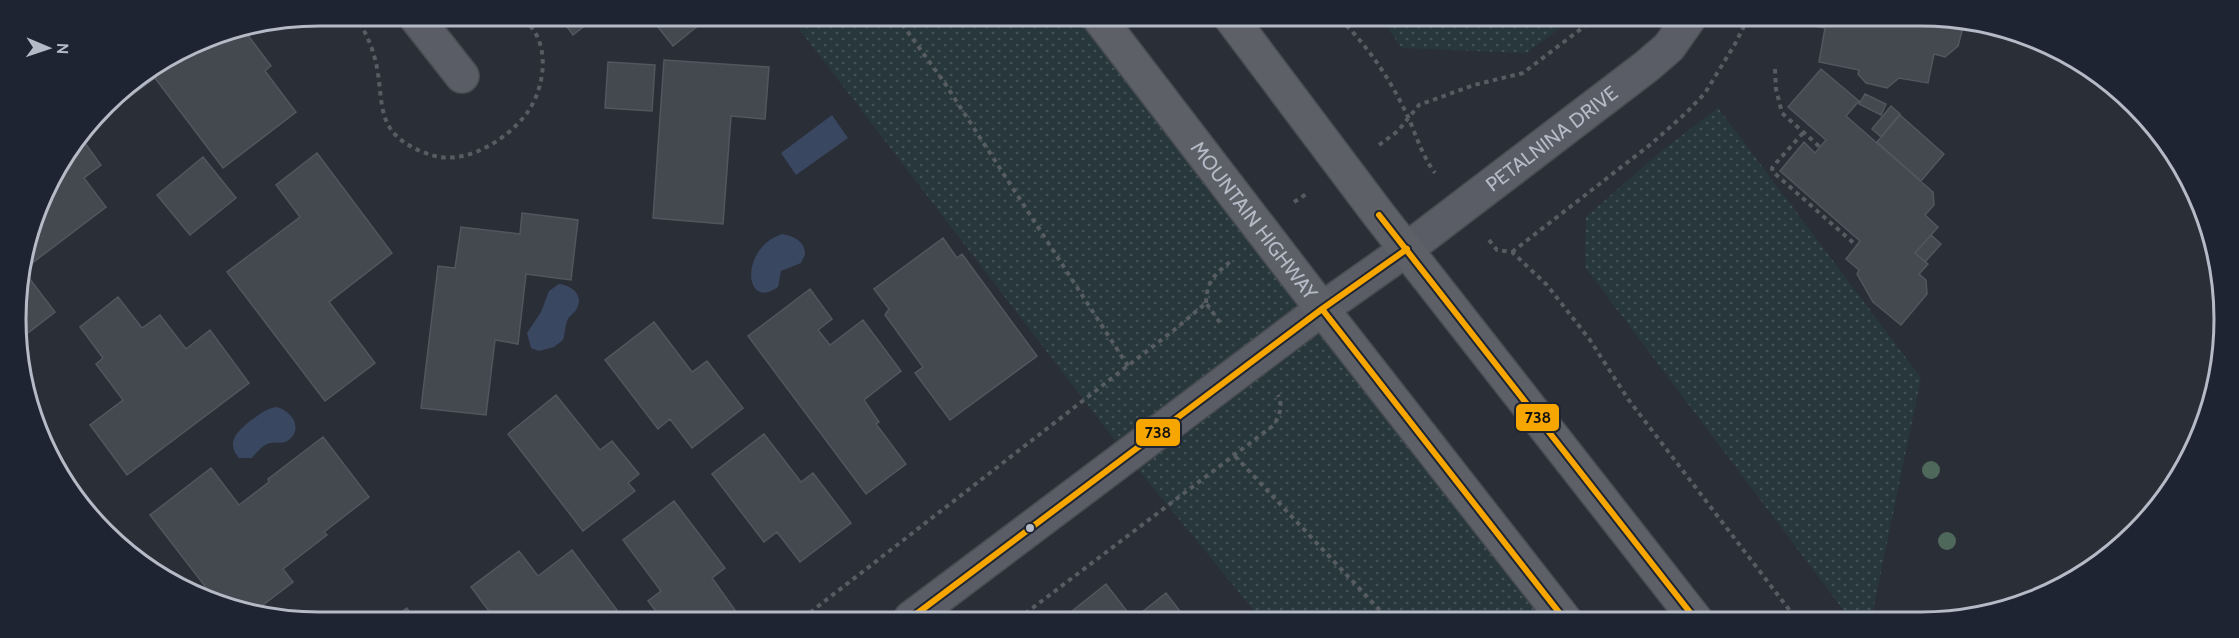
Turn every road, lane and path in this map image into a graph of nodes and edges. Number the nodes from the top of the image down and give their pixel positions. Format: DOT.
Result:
graph roads {
  1 [pos="423,26"];
  2 [pos="904,26"];
  3 [pos="1105,26"];
  4 [pos="1237,26"];
  5 [pos="1347,26"];
  6 [pos="1586,26"];
  7 [pos="1684,26"];
  8 [pos="1744,26"];
  9 [pos="1775,69"];
  10 [pos="462,76"];
  11 [pos="1409,119"];
  12 [pos="1803,133"];
  13 [pos="1820,147"];
  14 [pos="1346,168"];
  15 [pos="1462,208"];
  16 [pos="1263,232"];
  17 [pos="1857,246"];
  18 [pos="1407,249"];
  19 [pos="1512,252"];
  20 [pos="1206,303"];
  21 [pos="1322,309"];
  22 [pos="1221,324"];
  23 [pos="1128,366"];
  24 [pos="1275,389"];
  25 [pos="1235,456"];
  26 [pos="811,612"];
  27 [pos="919,612"];
  28 [pos="1027,612"];
  29 [pos="1381,612"];
  30 [pos="1559,612"];
  31 [pos="1690,612"];
  32 [pos="1791,612"];
  1 -- 10 [label="street"];
  2 -- 23 [label="path"];
  3 -- 16 [label="main road, MOUNTAIN HIGHWAY"];
  4 -- 14 [label="main road"];
  5 -- 11 [label="path"];
  6 -- 11 [label="path"];
  7 -- 15 [label="street, PETALNINA DRIVE"];
  8 -- 19 [label="path"];
  9 -- 12 [label="path"];
  11 -- 14 [label="path"];
  11 -- 15 [label="path"];
  12 -- 13 [label="path"];
  12 -- 17 [label="path"];
  14 -- 16 [label="path"];
  14 -- 18 [label="main road"];
  15 -- 18 [label="street, PETALNINA DRIVE"];
  15 -- 19 [label="path"];
  16 -- 20 [label="path"];
  16 -- 21 [label="main road, MOUNTAIN HIGHWAY"];
  18 -- 21 [label="street, PETALNINA DRIVE"];
  18 -- 31 [label="main road"];
  19 -- 32 [label="path"];
  20 -- 22 [label="path"];
  20 -- 23 [label="path"];
  21 -- 27 [label="street, PETALNINA DRIVE"];
  21 -- 30 [label="main road, MOUNTAIN HIGHWAY"];
  23 -- 26 [label="path"];
  24 -- 25 [label="path"];
  25 -- 28 [label="path"];
  25 -- 29 [label="path"];
}
